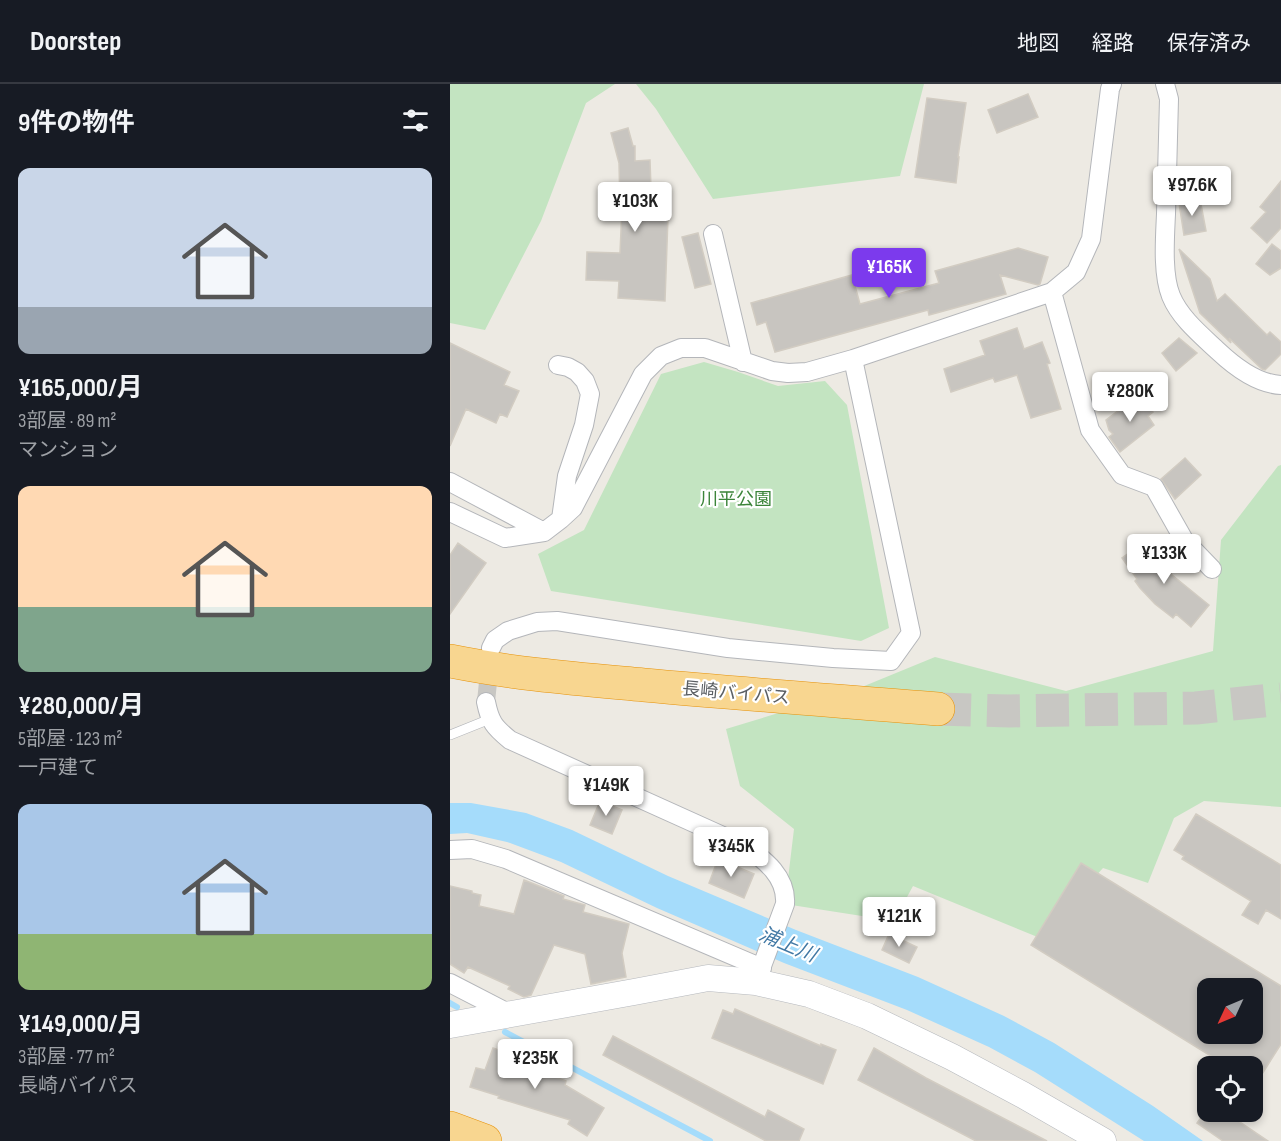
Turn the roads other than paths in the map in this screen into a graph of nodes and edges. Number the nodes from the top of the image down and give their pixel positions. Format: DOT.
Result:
graph roads {
  1 [pos="1112,84"];
  2 [pos="1165,84"];
  3 [pos="713,234"];
  4 [pos="1052,292"];
  5 [pos="853,359"];
  6 [pos="743,362"];
  7 [pos="558,365"];
  8 [pos="1281,385"];
  9 [pos="450,482"];
  10 [pos="450,512"];
  11 [pos="561,519"];
  12 [pos="544,532"];
  13 [pos="1212,569"];
  14 [pos="491,648"];
  15 [pos="450,661"];
  16 [pos="450,673"];
  17 [pos="533,675"];
  18 [pos="938,709"];
  19 [pos="488,710"];
  20 [pos="450,735"];
  21 [pos="450,850"];
  22 [pos="759,975"];
  23 [pos="450,983"];
  24 [pos="510,1014"];
  25 [pos="450,1025"];
  26 [pos="450,1128"];
  27 [pos="485,1141"];
  28 [pos="1103,1141"];
  1 -- 4 [label="street"];
  2 -- 8 [label="street"];
  3 -- 6 [label="street"];
  4 -- 5 [label="street"];
  4 -- 13 [label="street"];
  5 -- 6 [label="street"];
  5 -- 14 [label="street"];
  6 -- 11 [label="street"];
  7 -- 11 [label="street"];
  9 -- 12 [label="street"];
  10 -- 12 [label="street"];
  11 -- 12 [label="street"];
  15 -- 17 [label="highway, 長崎バイパス"];
  16 -- 17 [label="highway, 長崎バイパス"];
  17 -- 18 [label="highway, 長崎バイパス"];
  19 -- 20 [label="lane"];
  19 -- 22 [label="street"];
  21 -- 22 [label="street"];
  22 -- 24 [label="street"];
  22 -- 28 [label="street"];
  23 -- 24 [label="street"];
  24 -- 25 [label="street"];
  26 -- 27 [label="highway"];
}
